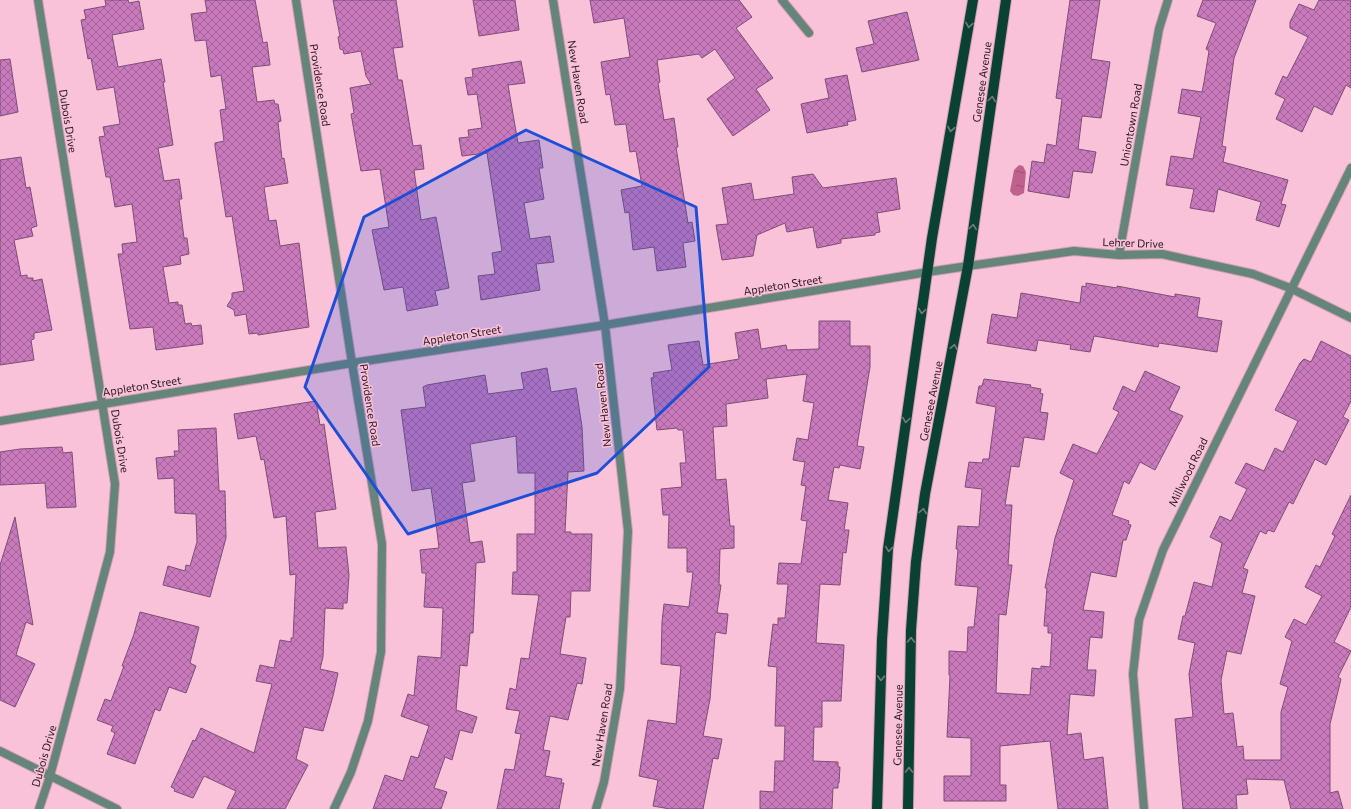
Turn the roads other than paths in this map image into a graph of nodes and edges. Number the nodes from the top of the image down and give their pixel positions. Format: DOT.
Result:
graph roads {
  1 [pos="38,0"];
  2 [pos="296,0"];
  3 [pos="553,0"];
  4 [pos="782,0"];
  5 [pos="973,0"];
  6 [pos="1006,0"];
  7 [pos="1168,0"];
  8 [pos="809,33"];
  9 [pos="1351,168"];
  10 [pos="1119,255"];
  11 [pos="968,266"];
  12 [pos="928,272"];
  13 [pos="1290,288"];
  14 [pos="1351,318"];
  15 [pos="605,325"];
  16 [pos="352,363"];
  17 [pos="103,403"];
  18 [pos="0,421"];
  19 [pos="0,751"];
  20 [pos="50,776"];
  21 [pos="39,809"];
  22 [pos="117,809"];
  23 [pos="334,809"];
  24 [pos="596,809"];
  25 [pos="877,809"];
  26 [pos="908,809"];
  27 [pos="1144,809"];
  1 -- 17 [label="street, Dubois Drive"];
  2 -- 16 [label="street, Providence Road"];
  3 -- 15 [label="street, New Haven Road"];
  4 -- 8 [label="street"];
  5 -- 12 [label="main road, Genesee Avenue, one-way"];
  11 -- 6 [label="main road, Genesee Avenue, one-way"];
  7 -- 10 [label="street, Uniontown Road"];
  9 -- 13 [label="street, Millwood Road"];
  10 -- 11 [label="street, Lehrer Drive"];
  10 -- 13 [label="street, Lehrer Drive"];
  11 -- 12 [label="street, Lehrer Drive"];
  26 -- 11 [label="main road, Genesee Avenue, one-way"];
  12 -- 15 [label="street, Appleton Street"];
  12 -- 25 [label="main road, Genesee Avenue, one-way"];
  13 -- 14 [label="street, Lehrer Drive"];
  13 -- 27 [label="street, Millwood Road"];
  15 -- 16 [label="street, Appleton Street"];
  15 -- 24 [label="street, New Haven Road"];
  16 -- 17 [label="street, Appleton Street"];
  16 -- 23 [label="street, Providence Road"];
  17 -- 18 [label="street, Appleton Street"];
  17 -- 20 [label="street, Dubois Drive"];
  19 -- 20 [label="street"];
  20 -- 21 [label="street, Dubois Drive"];
  20 -- 22 [label="street"];
}
